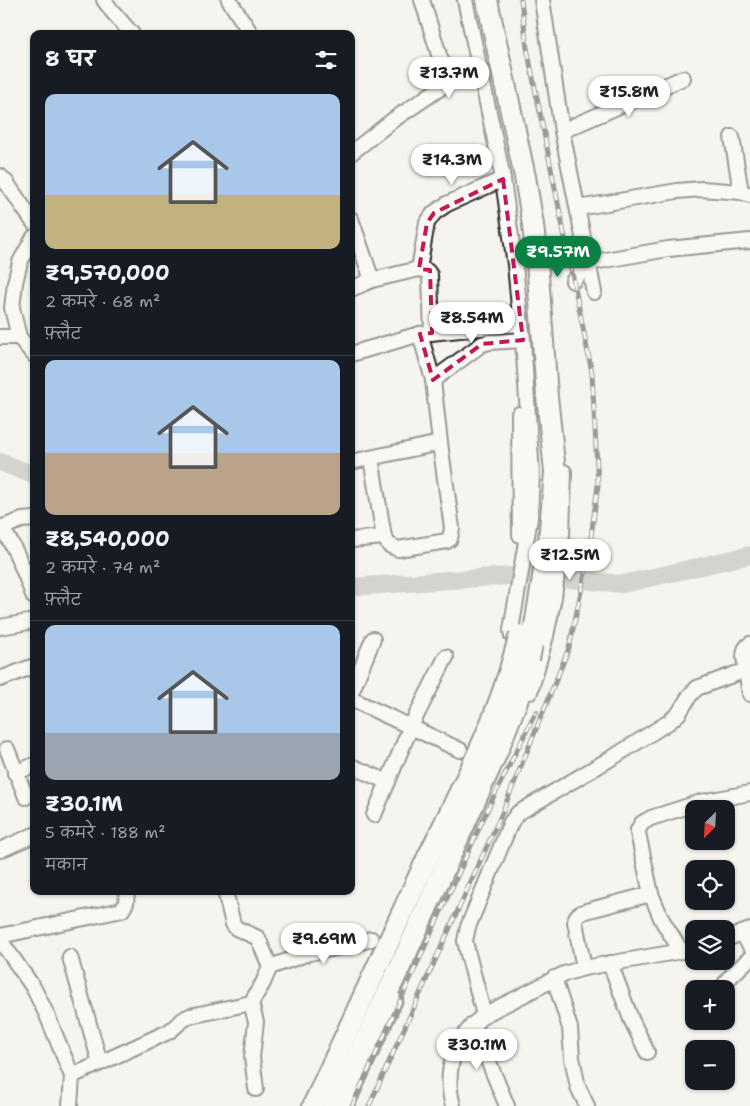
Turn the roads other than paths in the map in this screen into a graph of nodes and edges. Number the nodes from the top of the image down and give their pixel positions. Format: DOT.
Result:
graph roads {
  1 [pos="104,0"];
  2 [pos="422,0"];
  3 [pos="465,0"];
  4 [pos="473,0"];
  5 [pos="487,0"];
  6 [pos="494,0"];
  7 [pos="542,0"];
  8 [pos="233,2"];
  9 [pos="129,30"];
  10 [pos="249,30"];
  11 [pos="683,78"];
  12 [pos="562,131"];
  13 [pos="732,137"];
  14 [pos="355,150"];
  15 [pos="0,176"];
  16 [pos="503,179"];
  17 [pos="746,193"];
  18 [pos="578,208"];
  19 [pos="30,217"];
  20 [pos="355,231"];
  21 [pos="750,241"];
  22 [pos="30,244"];
  23 [pos="588,263"];
  24 [pos="419,269"];
  25 [pos="372,280"];
  26 [pos="573,280"];
  27 [pos="355,287"];
  28 [pos="594,292"];
  29 [pos="521,324"];
  30 [pos="426,334"];
  31 [pos="19,337"];
  32 [pos="0,338"];
  33 [pos="521,341"];
  34 [pos="30,350"];
  35 [pos="355,353"];
  36 [pos="433,380"];
  37 [pos="440,443"];
  38 [pos="371,458"];
  39 [pos="355,461"];
  40 [pos="30,519"];
  41 [pos="384,536"];
  42 [pos="533,539"];
  43 [pos="355,540"];
  44 [pos="30,587"];
  45 [pos="534,600"];
  46 [pos="30,622"];
  47 [pos="0,627"];
  48 [pos="372,639"];
  49 [pos="750,644"];
  50 [pos="527,649"];
  51 [pos="446,657"];
  52 [pos="30,668"];
  53 [pos="746,671"];
  54 [pos="0,679"];
  55 [pos="355,684"];
  56 [pos="750,694"];
  57 [pos="355,701"];
  58 [pos="411,726"];
  59 [pos="7,749"];
  60 [pos="460,750"];
  61 [pos="30,767"];
  62 [pos="355,768"];
  63 [pos="15,773"];
  64 [pos="388,782"];
  65 [pos="750,793"];
  66 [pos="26,797"];
  67 [pos="374,815"];
  68 [pos="30,837"];
  69 [pos="0,850"];
  70 [pos="651,894"];
  71 [pos="126,895"];
  72 [pos="226,895"];
  73 [pos="746,932"];
  74 [pos="0,936"];
  75 [pos="370,939"];
  76 [pos="0,940"];
  77 [pos="750,946"];
  78 [pos="685,948"];
  79 [pos="685,950"];
  80 [pos="70,957"];
  81 [pos="750,958"];
  82 [pos="610,963"];
  83 [pos="270,967"];
  84 [pos="584,968"];
  85 [pos="554,978"];
  86 [pos="727,980"];
  87 [pos="251,1003"];
  88 [pos="479,1019"];
  89 [pos="647,1052"];
  90 [pos="100,1063"];
  91 [pos="72,1076"];
  92 [pos="256,1089"];
  93 [pos="70,1106"];
  94 [pos="313,1106"];
  95 [pos="334,1106"];
  96 [pos="346,1106"];
  97 [pos="453,1106"];
  98 [pos="507,1106"];
  99 [pos="587,1106"];
  1 -- 9 [label="street"];
  2 -- 14 [label="street"];
  3 -- 16 [label="street"];
  4 -- 42 [label="highway"];
  5 -- 42 [label="highway"];
  6 -- 45 [label="street"];
  7 -- 12 [label="street"];
  8 -- 10 [label="street"];
  11 -- 12 [label="street"];
  12 -- 18 [label="street"];
  13 -- 17 [label="street"];
  15 -- 19 [label="street"];
  16 -- 24 [label="street"];
  16 -- 29 [label="street"];
  17 -- 18 [label="street"];
  18 -- 23 [label="street"];
  20 -- 25 [label="street"];
  21 -- 23 [label="street"];
  22 -- 31 [label="street"];
  23 -- 26 [label="street"];
  23 -- 28 [label="street"];
  24 -- 25 [label="street"];
  24 -- 30 [label="street"];
  25 -- 27 [label="street"];
  29 -- 30 [label="street"];
  29 -- 33 [label="street"];
  30 -- 35 [label="street"];
  30 -- 36 [label="street"];
  31 -- 32 [label="street"];
  31 -- 34 [label="street"];
  33 -- 36 [label="street"];
  33 -- 42 [label="street"];
  36 -- 37 [label="street"];
  37 -- 38 [label="street"];
  37 -- 41 [label="street"];
  38 -- 39 [label="street"];
  38 -- 41 [label="street"];
  40 -- 44 [label="street"];
  41 -- 43 [label="street"];
  42 -- 45 [label="highway"];
  45 -- 50 [label="highway"];
  45 -- 50 [label="street"];
  45 -- 50 [label="street"];
  46 -- 47 [label="street"];
  48 -- 55 [label="street"];
  49 -- 53 [label="street"];
  50 -- 94 [label="highway"];
  50 -- 95 [label="highway"];
  50 -- 96 [label="street"];
  51 -- 58 [label="street"];
  52 -- 54 [label="street"];
  53 -- 56 [label="street"];
  53 -- 88 [label="street"];
  57 -- 58 [label="street"];
  58 -- 60 [label="street"];
  58 -- 64 [label="street"];
  59 -- 63 [label="street"];
  61 -- 63 [label="street"];
  62 -- 64 [label="street"];
  63 -- 66 [label="street"];
  64 -- 67 [label="street"];
  65 -- 70 [label="street"];
  68 -- 69 [label="street"];
  70 -- 78 [label="street"];
  70 -- 84 [label="street"];
  71 -- 74 [label="street"];
  72 -- 83 [label="street"];
  73 -- 77 [label="street"];
  75 -- 83 [label="street"];
  76 -- 91 [label="street"];
  79 -- 82 [label="street"];
  80 -- 90 [label="street"];
  81 -- 86 [label="street"];
  82 -- 84 [label="street"];
  82 -- 89 [label="street"];
  83 -- 87 [label="street"];
  84 -- 85 [label="street"];
  85 -- 88 [label="street"];
  85 -- 99 [label="street"];
  87 -- 90 [label="street"];
  87 -- 92 [label="street"];
  88 -- 97 [label="street"];
  88 -- 98 [label="street"];
  90 -- 91 [label="street"];
  91 -- 93 [label="street"];
}
